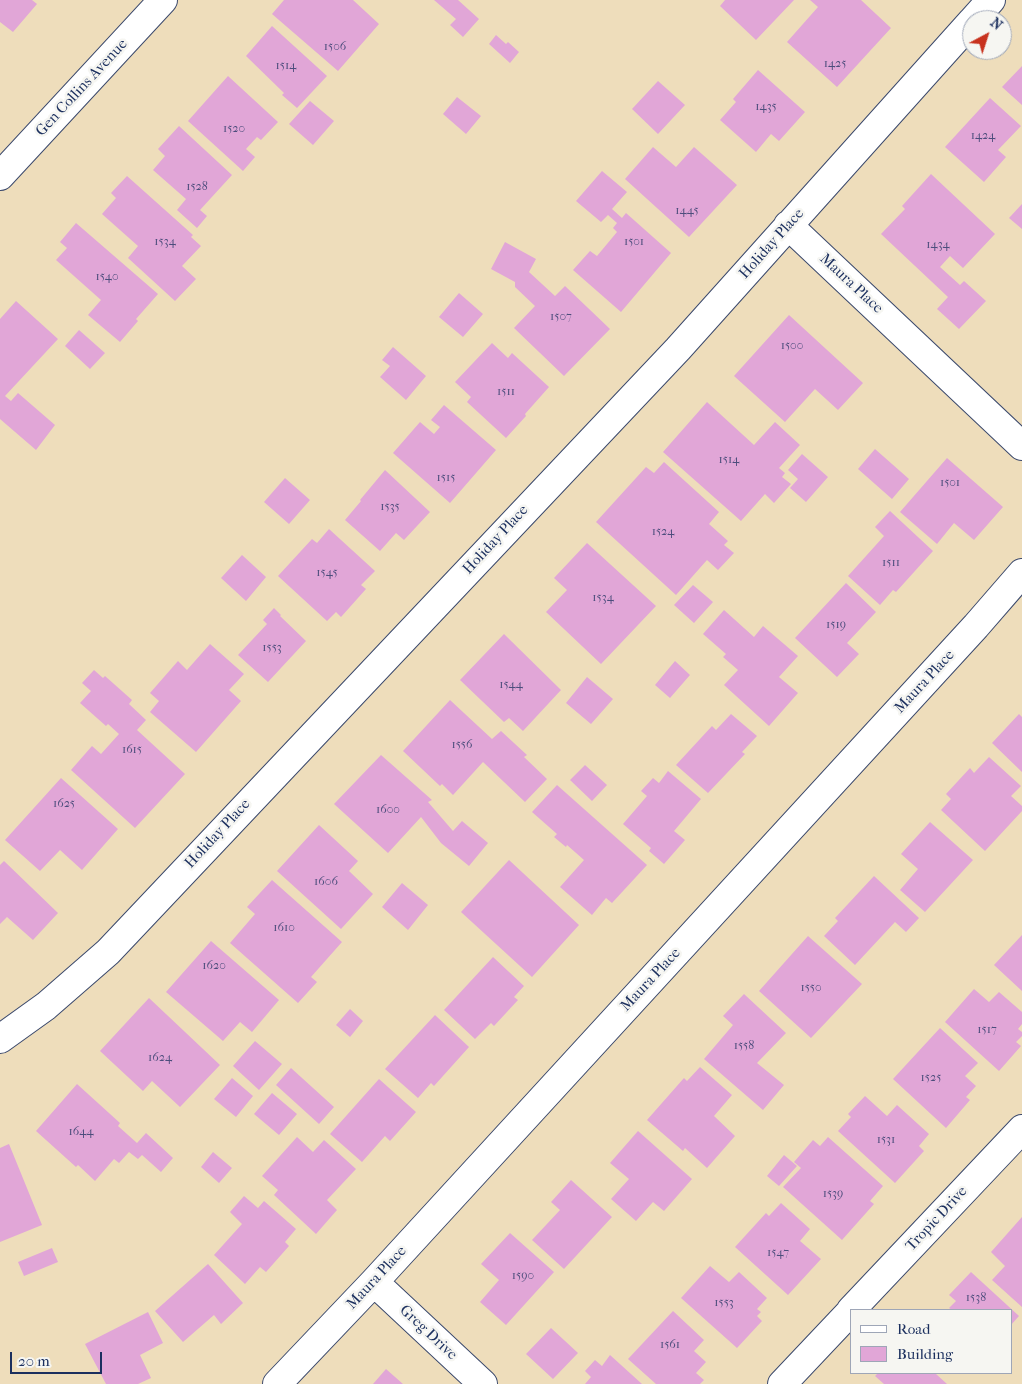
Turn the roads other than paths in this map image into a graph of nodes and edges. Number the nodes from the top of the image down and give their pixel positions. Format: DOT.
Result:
graph roads {
  1 [pos="163,0"];
  2 [pos="991,0"];
  3 [pos="982,10"];
  4 [pos="962,31"];
  5 [pos="0,176"];
  6 [pos="788,225"];
  7 [pos="1022,446"];
  8 [pos="1022,573"];
  9 [pos="0,1039"];
  10 [pos="1022,1128"];
  11 [pos="374,1282"];
  12 [pos="852,1309"];
  13 [pos="850,1311"];
  14 [pos="277,1384"];
  15 [pos="483,1384"];
  16 [pos="782,1384"];
  1 -- 5 [label="street, Gen Collins Avenue"];
  2 -- 3 [label="street, Holiday Place"];
  4 -- 6 [label="street, Holiday Place"];
  6 -- 7 [label="street, Maura Place"];
  6 -- 9 [label="street, Holiday Place"];
  8 -- 11 [label="street, Maura Place"];
  10 -- 12 [label="street, Tropic Drive"];
  11 -- 14 [label="street, Maura Place"];
  11 -- 15 [label="street, Greg Drive"];
  13 -- 16 [label="street, Tropic Drive"];
}
